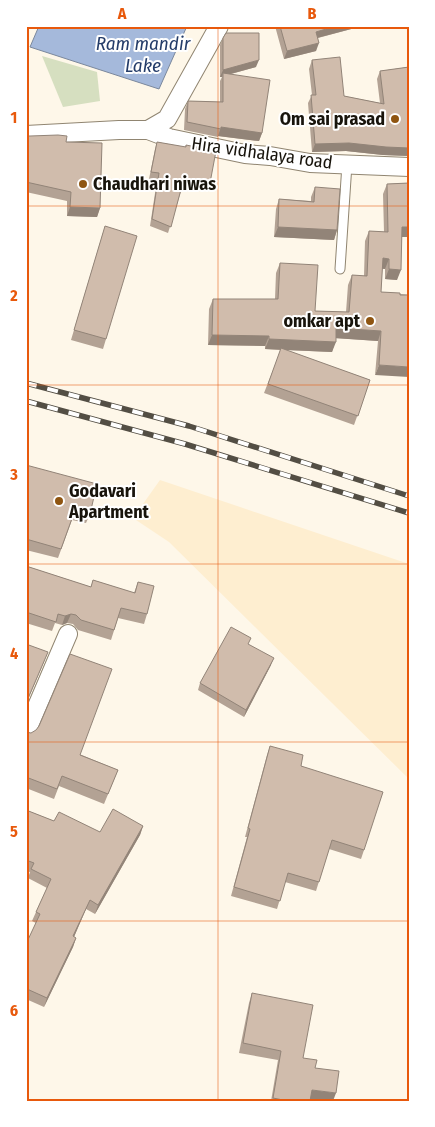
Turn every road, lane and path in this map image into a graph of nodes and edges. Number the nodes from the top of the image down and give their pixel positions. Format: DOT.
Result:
graph roads {
  1 [pos="219,26"];
  2 [pos="148,130"];
  3 [pos="26,135"];
  4 [pos="346,164"];
  5 [pos="409,167"];
  6 [pos="340,269"];
  7 [pos="68,634"];
  8 [pos="26,732"];
  1 -- 2 [label="street"];
  2 -- 3 [label="street, Hira vidhalaya road"];
  2 -- 4 [label="street, Hira vidhalaya road"];
  4 -- 5 [label="street, Hira vidhalaya road"];
  4 -- 6 [label="lane"];
  7 -- 8 [label="street"];
}
